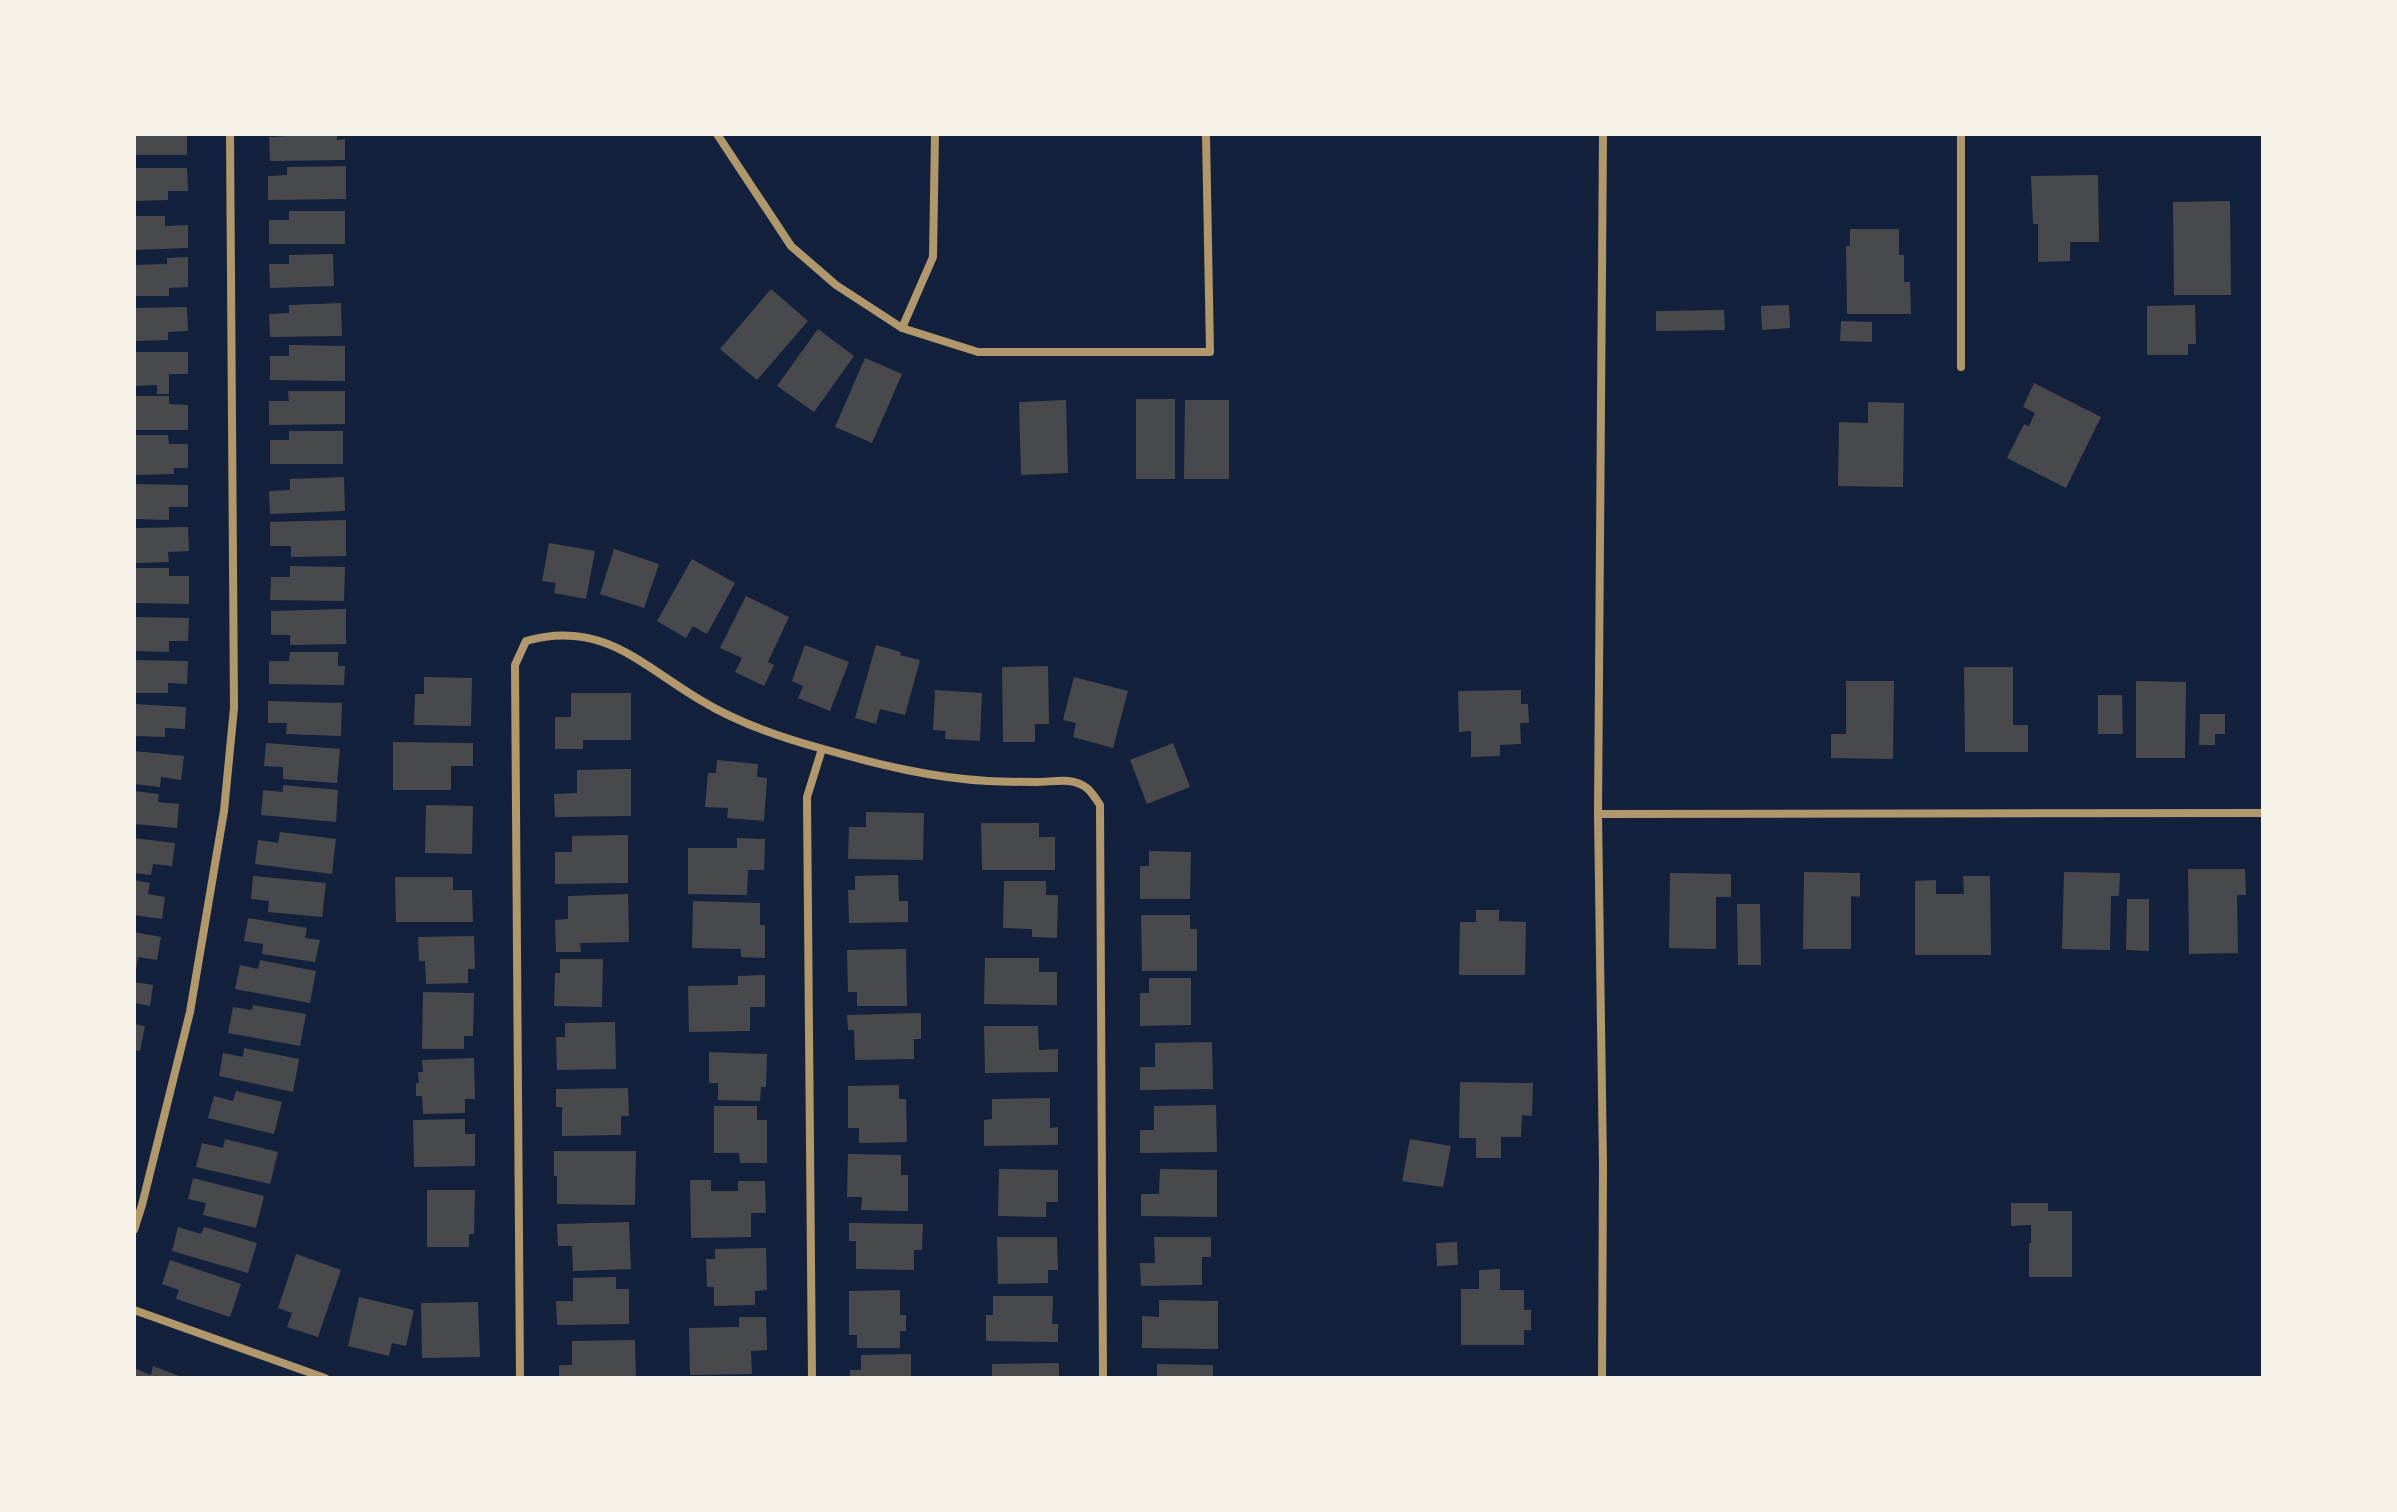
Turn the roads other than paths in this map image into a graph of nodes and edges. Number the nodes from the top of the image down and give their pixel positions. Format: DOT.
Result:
graph roads {
  1 [pos="230,134"];
  2 [pos="717,134"];
  3 [pos="935,134"];
  4 [pos="1206,134"];
  5 [pos="1603,134"];
  6 [pos="1961,134"];
  7 [pos="902,328"];
  8 [pos="1961,367"];
  9 [pos="822,749"];
  10 [pos="2263,813"];
  11 [pos="1598,814"];
  12 [pos="134,1230"];
  13 [pos="134,1310"];
  14 [pos="325,1378"];
  15 [pos="520,1378"];
  16 [pos="812,1378"];
  17 [pos="1103,1378"];
  18 [pos="1602,1378"];
  1 -- 12 [label="street"];
  2 -- 7 [label="street"];
  3 -- 7 [label="street"];
  4 -- 7 [label="street"];
  5 -- 11 [label="street"];
  6 -- 8 [label="street"];
  9 -- 15 [label="street"];
  9 -- 16 [label="street"];
  9 -- 17 [label="street"];
  10 -- 11 [label="street"];
  11 -- 18 [label="street"];
  13 -- 14 [label="street"];
}
